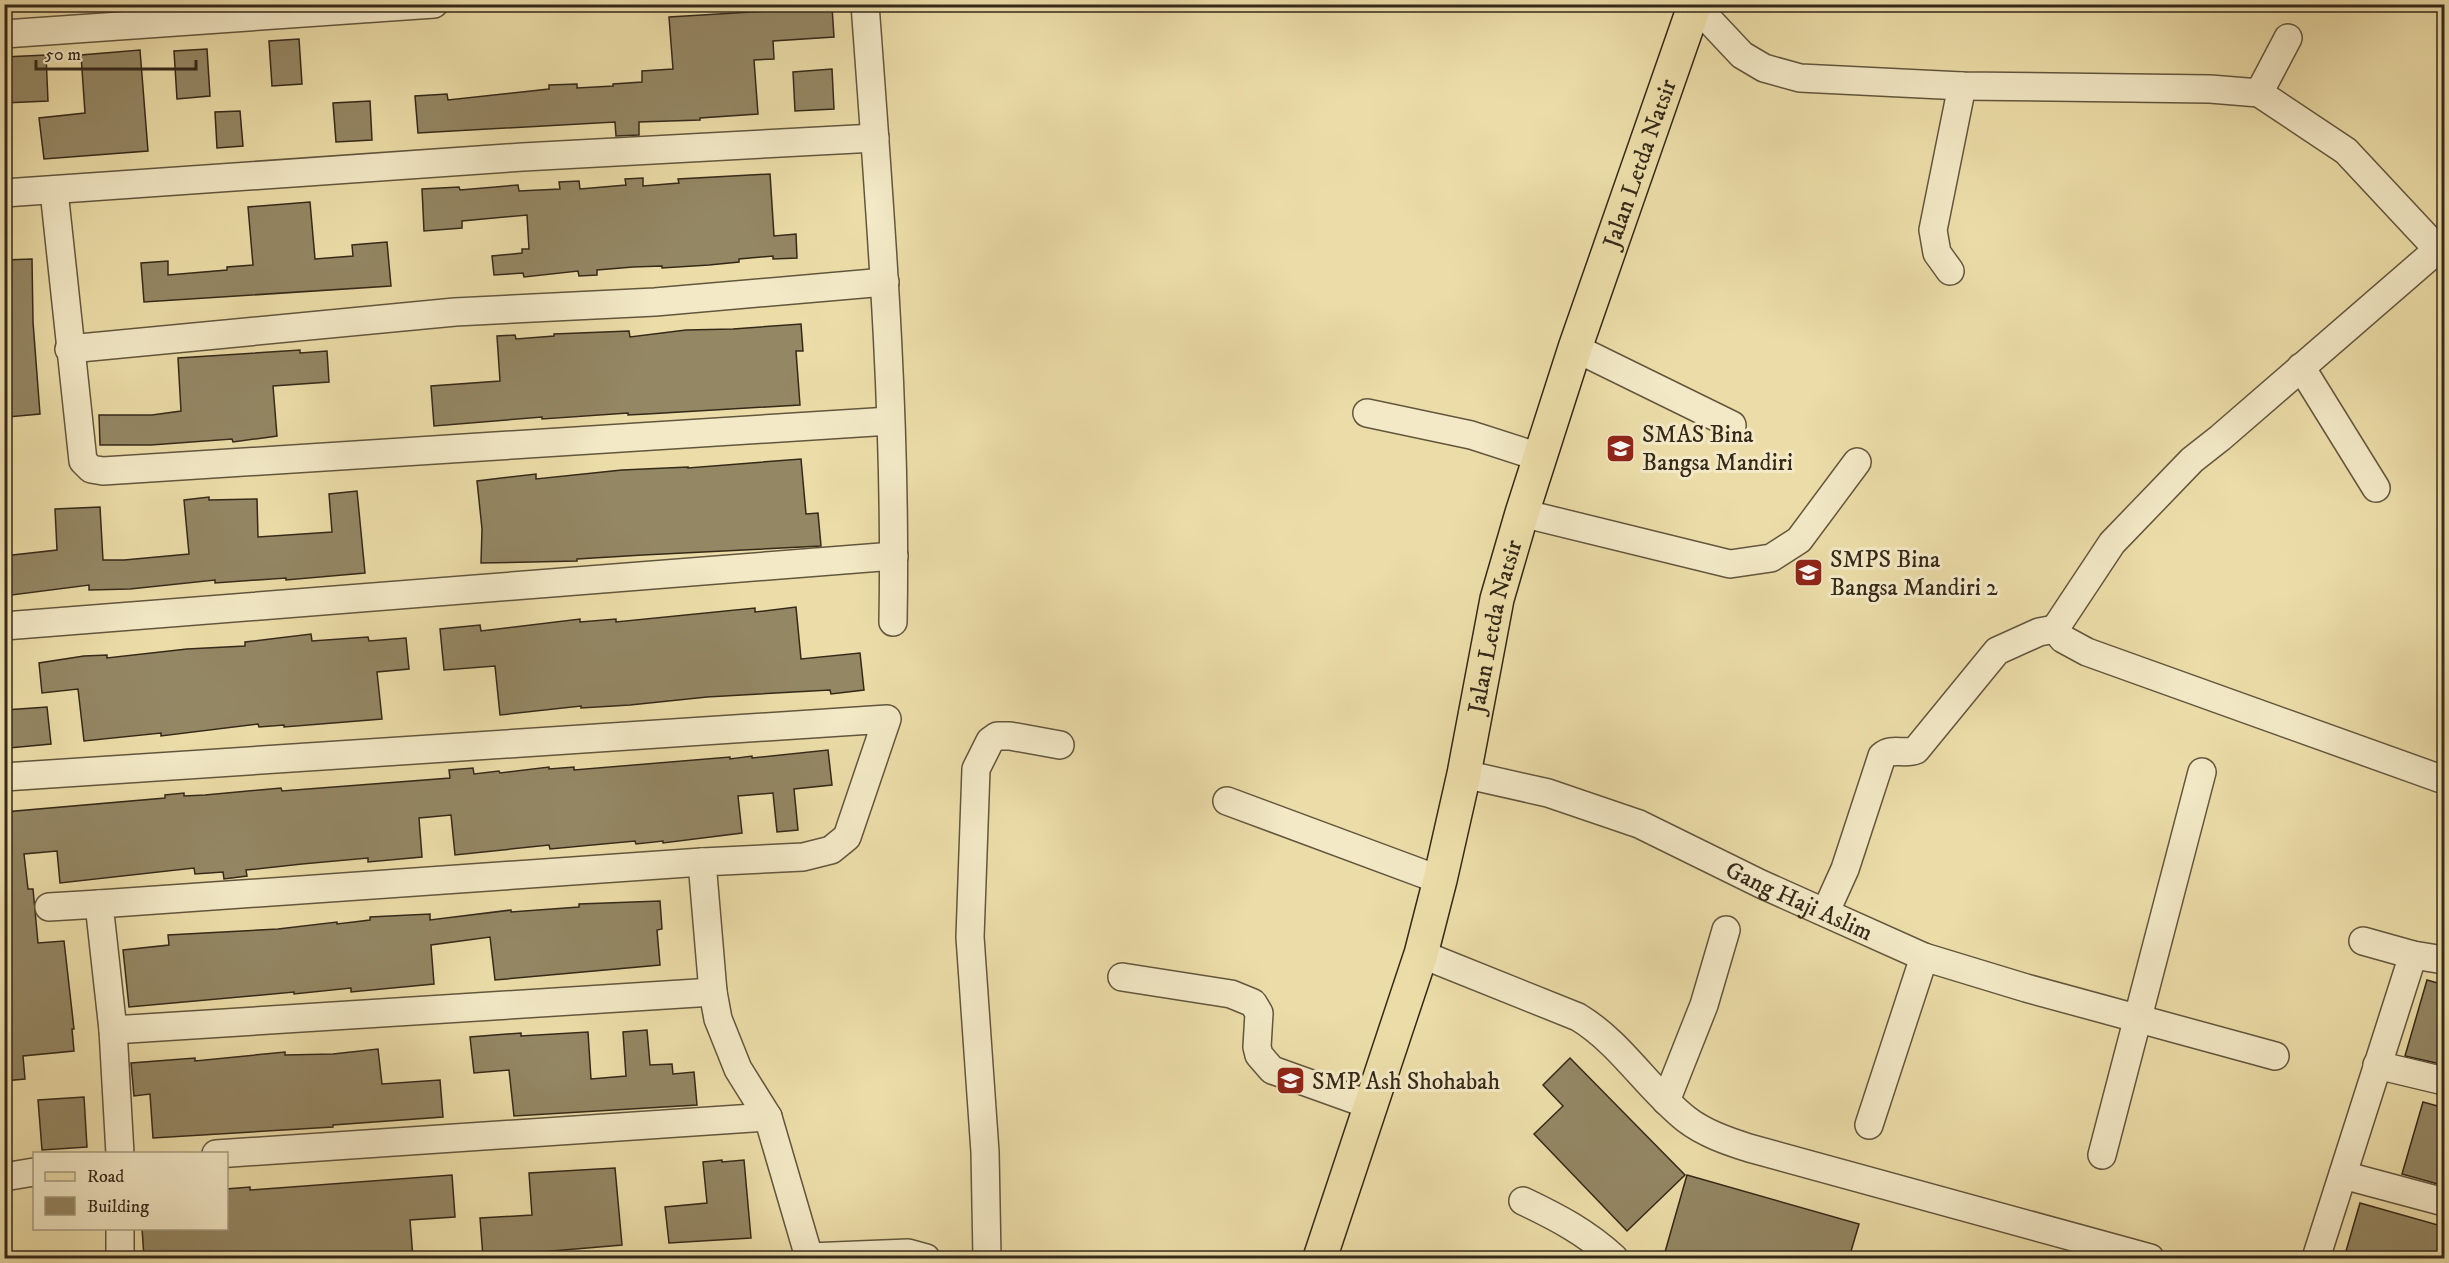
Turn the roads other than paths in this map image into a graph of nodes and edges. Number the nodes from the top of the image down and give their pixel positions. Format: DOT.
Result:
graph roads {
  1 [pos="434,4"];
  2 [pos="865,4"];
  3 [pos="1695,5"];
  4 [pos="4,34"];
  5 [pos="2288,38"];
  6 [pos="1962,86"];
  7 [pos="2259,93"];
  8 [pos="875,138"];
  9 [pos="54,191"];
  10 [pos="4,193"];
  11 [pos="2442,250"];
  12 [pos="1950,271"];
  13 [pos="885,282"];
  14 [pos="1575,348"];
  15 [pos="69,349"];
  16 [pos="2301,367"];
  17 [pos="1367,413"];
  18 [pos="890,421"];
  19 [pos="1731,425"];
  20 [pos="1539,457"];
  21 [pos="1857,462"];
  22 [pos="2376,488"];
  23 [pos="1522,513"];
  24 [pos="894,556"];
  25 [pos="893,622"];
  26 [pos="4,626"];
  27 [pos="2055,628"];
  28 [pos="1059,746"];
  29 [pos="2202,772"];
  30 [pos="1464,774"];
  31 [pos="4,777"];
  32 [pos="2445,780"];
  33 [pos="1227,801"];
  34 [pos="702,862"];
  35 [pos="1440,880"];
  36 [pos="99,904"];
  37 [pos="49,907"];
  38 [pos="1826,911"];
  39 [pos="1726,930"];
  40 [pos="2363,941"];
  41 [pos="1421,954"];
  42 [pos="2413,955"];
  43 [pos="1924,957"];
  44 [pos="2445,960"];
  45 [pos="1122,977"];
  46 [pos="713,992"];
  47 [pos="2139,1017"];
  48 [pos="113,1030"];
  49 [pos="2275,1056"];
  50 [pos="2377,1065"];
  51 [pos="2445,1081"];
  52 [pos="1666,1101"];
  53 [pos="1370,1105"];
  54 [pos="768,1117"];
  55 [pos="1869,1125"];
  56 [pos="120,1152"];
  57 [pos="228,1153"];
  58 [pos="2103,1155"];
  59 [pos="33,1172"];
  60 [pos="2343,1175"];
  61 [pos="4,1177"];
  62 [pos="1523,1201"];
  63 [pos="2445,1202"];
  64 [pos="120,1230"];
  65 [pos="120,1258"];
  66 [pos="798,1258"];
  67 [pos="926,1258"];
  68 [pos="987,1258"];
  69 [pos="1320,1258"];
  70 [pos="1614,1258"];
  71 [pos="2150,1258"];
  72 [pos="2316,1258"];
  1 -- 4 [label="street"];
  2 -- 8 [label="street"];
  3 -- 6 [label="street"];
  3 -- 14 [label="main road, Jalan Letda Natsir"];
  5 -- 7 [label="street"];
  6 -- 7 [label="street"];
  6 -- 12 [label="street"];
  7 -- 11 [label="street"];
  8 -- 9 [label="street"];
  8 -- 13 [label="street"];
  9 -- 10 [label="street"];
  9 -- 15 [label="street"];
  11 -- 16 [label="street"];
  13 -- 15 [label="street"];
  13 -- 18 [label="street"];
  14 -- 19 [label="street"];
  14 -- 20 [label="main road, Jalan Letda Natsir"];
  15 -- 18 [label="street"];
  16 -- 22 [label="street"];
  16 -- 27 [label="street"];
  17 -- 20 [label="street"];
  18 -- 24 [label="street"];
  20 -- 23 [label="main road, Jalan Letda Natsir"];
  21 -- 23 [label="street"];
  23 -- 30 [label="main road, Jalan Letda Natsir"];
  24 -- 25 [label="street"];
  24 -- 26 [label="street"];
  27 -- 32 [label="street"];
  27 -- 38 [label="street"];
  28 -- 68 [label="street"];
  29 -- 47 [label="street"];
  30 -- 35 [label="main road, Jalan Letda Natsir"];
  30 -- 38 [label="street, Gang Haji Aslim"];
  31 -- 34 [label="street"];
  33 -- 35 [label="street"];
  34 -- 36 [label="street"];
  34 -- 46 [label="street"];
  35 -- 41 [label="main road, Jalan Letda Natsir"];
  36 -- 37 [label="street"];
  36 -- 48 [label="street"];
  38 -- 43 [label="street, Gang Haji Aslim"];
  39 -- 52 [label="street"];
  40 -- 42 [label="street"];
  41 -- 52 [label="street"];
  41 -- 53 [label="main road, Jalan Letda Natsir"];
  42 -- 44 [label="street"];
  42 -- 50 [label="street"];
  43 -- 47 [label="street, Gang Haji Aslim"];
  43 -- 55 [label="street"];
  45 -- 53 [label="street"];
  46 -- 48 [label="street"];
  46 -- 54 [label="street"];
  47 -- 49 [label="street, Gang Haji Aslim"];
  47 -- 58 [label="street"];
  48 -- 56 [label="street"];
  50 -- 51 [label="street"];
  50 -- 60 [label="street"];
  52 -- 71 [label="street"];
  53 -- 69 [label="main road, Jalan Letda Natsir"];
  54 -- 57 [label="street"];
  54 -- 66 [label="street"];
  59 -- 61 [label="street"];
  60 -- 63 [label="street"];
  60 -- 72 [label="street"];
  62 -- 70 [label="street"];
  64 -- 65 [label="street"];
  66 -- 67 [label="street"];
}
